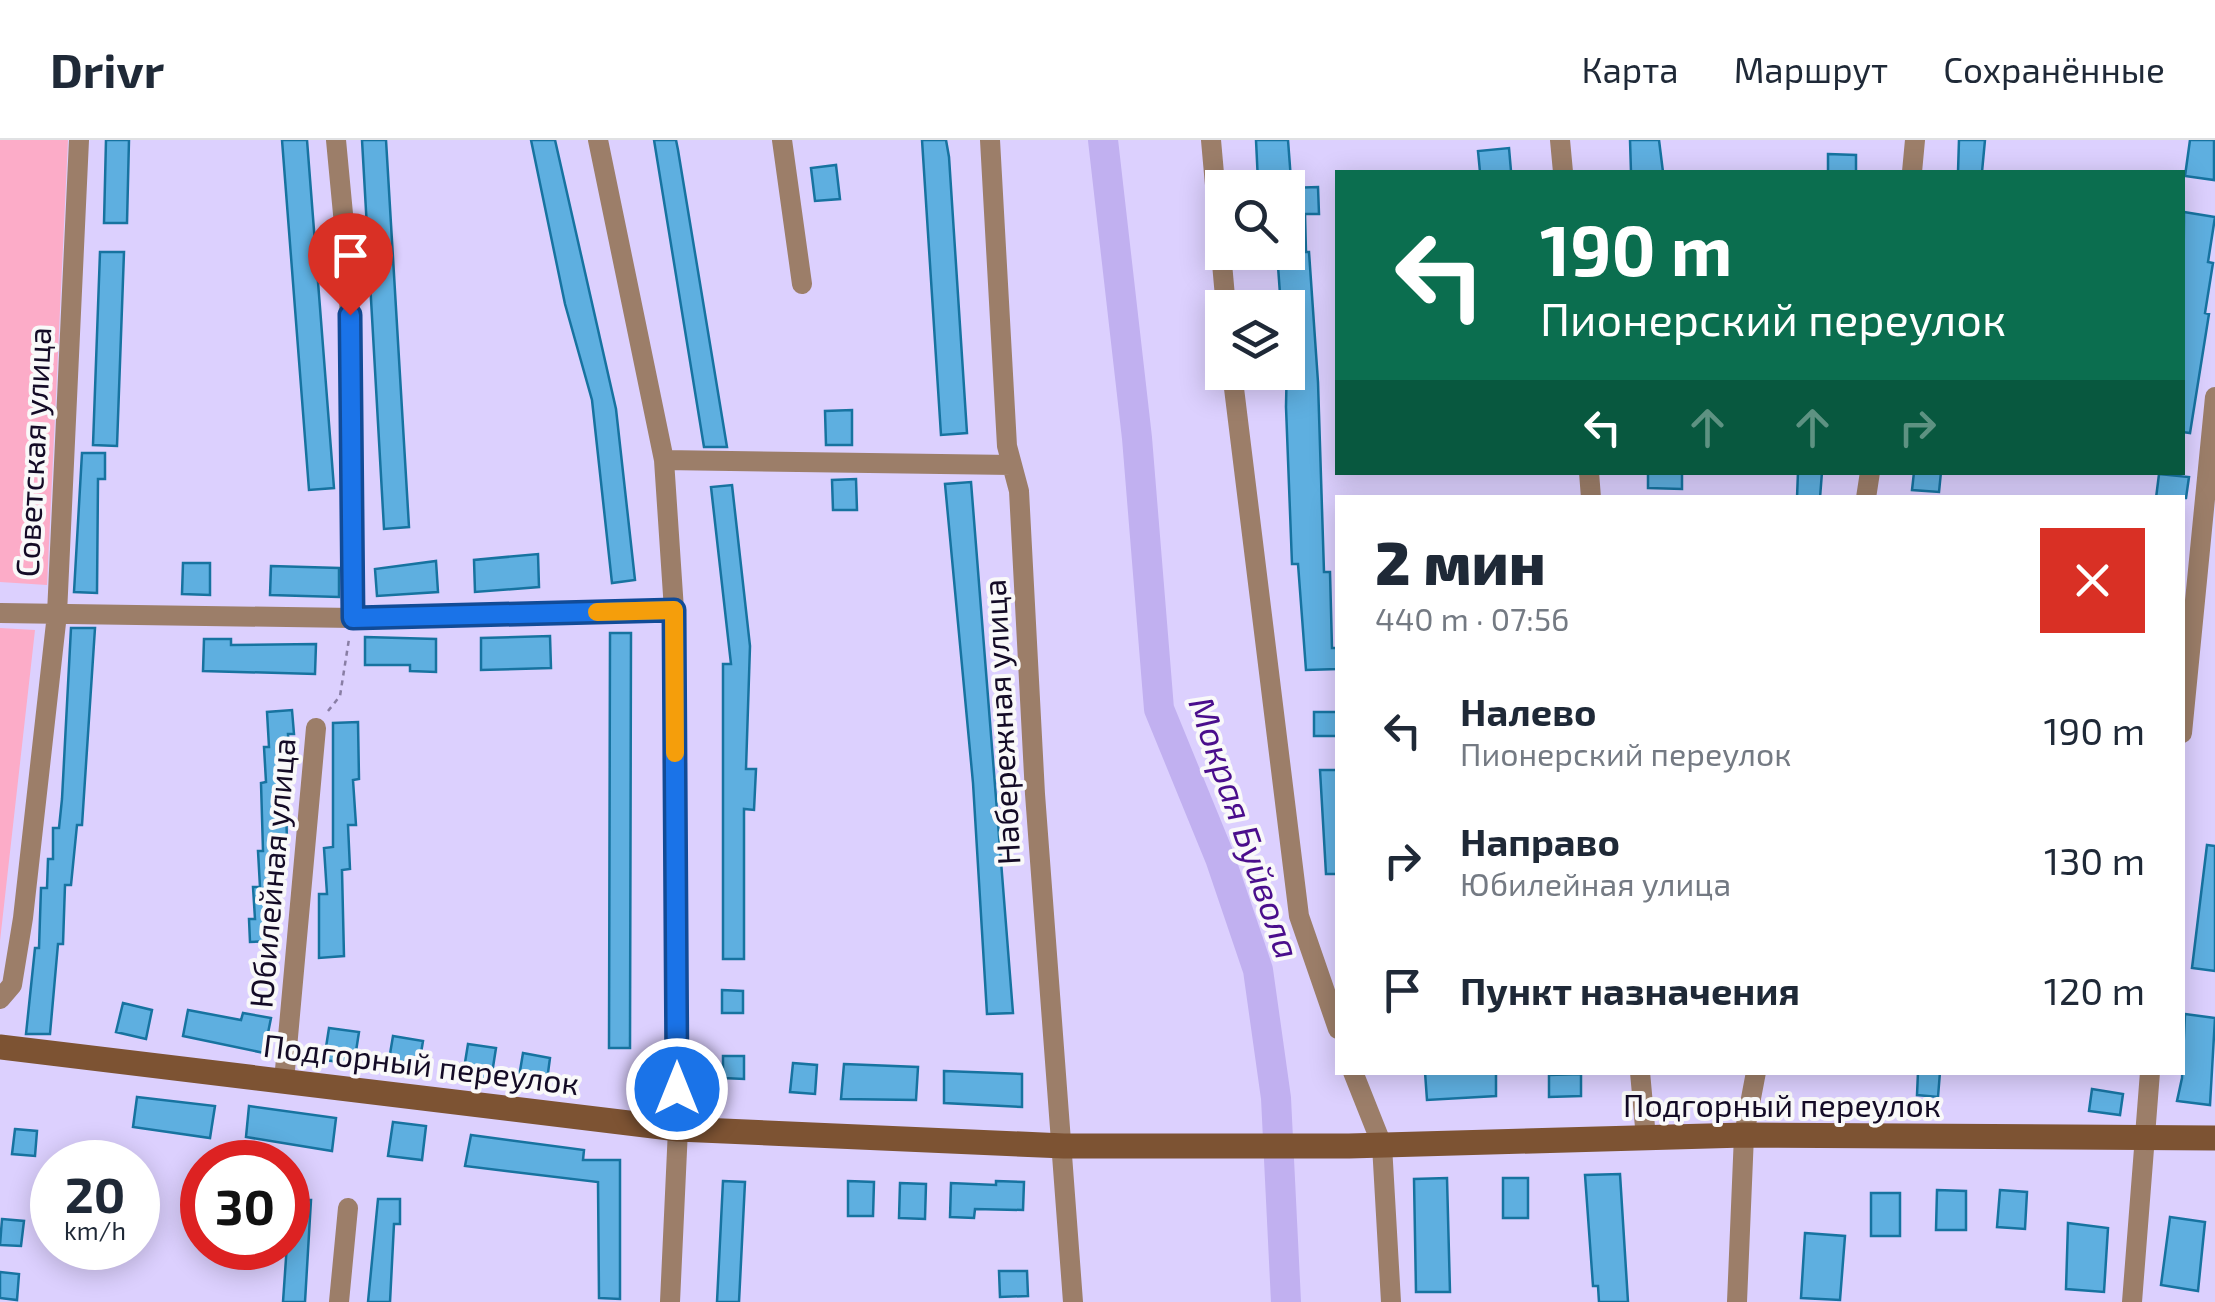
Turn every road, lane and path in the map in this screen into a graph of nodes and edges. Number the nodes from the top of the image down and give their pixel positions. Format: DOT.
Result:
graph roads {
  1 [pos="79,140"];
  2 [pos="336,140"];
  3 [pos="598,140"];
  4 [pos="782,140"];
  5 [pos="990,140"];
  6 [pos="1212,140"];
  7 [pos="1560,140"];
  8 [pos="1915,140"];
  9 [pos="1563,170"];
  10 [pos="1912,170"];
  11 [pos="802,284"];
  12 [pos="1224,290"];
  13 [pos="1234,390"];
  14 [pos="2215,397"];
  15 [pos="664,460"];
  16 [pos="1012,465"];
  17 [pos="674,610"];
  18 [pos="0,613"];
  19 [pos="57,614"];
  20 [pos="353,618"];
  21 [pos="2185,702"];
  22 [pos="316,728"];
  23 [pos="0,999"];
  24 [pos="1335,1021"];
  25 [pos="0,1048"];
  26 [pos="1353,1075"];
  27 [pos="1640,1075"];
  28 [pos="1755,1075"];
  29 [pos="2150,1075"];
  30 [pos="284,1081"];
  31 [pos="678,1129"];
  32 [pos="1744,1135"];
  33 [pos="1646,1138"];
  34 [pos="2215,1138"];
  35 [pos="2143,1141"];
  36 [pos="1382,1145"];
  37 [pos="1064,1146"];
  38 [pos="348,1208"];
  39 [pos="339,1302"];
  40 [pos="670,1302"];
  41 [pos="1073,1302"];
  42 [pos="1391,1302"];
  43 [pos="1737,1302"];
  44 [pos="2132,1302"];
  1 -- 19 [label="street, Советская улица"];
  2 -- 20 [label="street"];
  3 -- 15 [label="street"];
  4 -- 11 [label="street"];
  5 -- 16 [label="street, Набережная улица"];
  6 -- 12 [label="street"];
  7 -- 9 [label="street"];
  8 -- 10 [label="street"];
  13 -- 24 [label="street"];
  14 -- 21 [label="street"];
  15 -- 16 [label="street"];
  15 -- 17 [label="street"];
  16 -- 37 [label="street, Набережная улица"];
  17 -- 20 [label="street"];
  17 -- 31 [label="street"];
  18 -- 19 [label="street"];
  19 -- 20 [label="street"];
  19 -- 23 [label="street, Советская улица"];
  20 -- 22 [label="path, Юбилейная улица"];
  22 -- 30 [label="street, Юбилейная улица"];
  25 -- 30 [label="main road, Подгорный переулок"];
  26 -- 36 [label="street"];
  27 -- 33 [label="street"];
  28 -- 32 [label="street"];
  29 -- 35 [label="street"];
  30 -- 31 [label="main road, Подгорный переулок"];
  31 -- 37 [label="main road, Подгорный переулок"];
  31 -- 40 [label="street"];
  32 -- 33 [label="main road, Подгорный переулок"];
  32 -- 35 [label="main road, Подгорный переулок"];
  32 -- 43 [label="street"];
  33 -- 36 [label="main road, Подгорный переулок"];
  34 -- 35 [label="main road, Подгорный переулок"];
  35 -- 44 [label="street"];
  36 -- 37 [label="main road, Подгорный переулок"];
  36 -- 42 [label="street"];
  37 -- 41 [label="street, Набережная улица"];
  38 -- 39 [label="street"];
}
